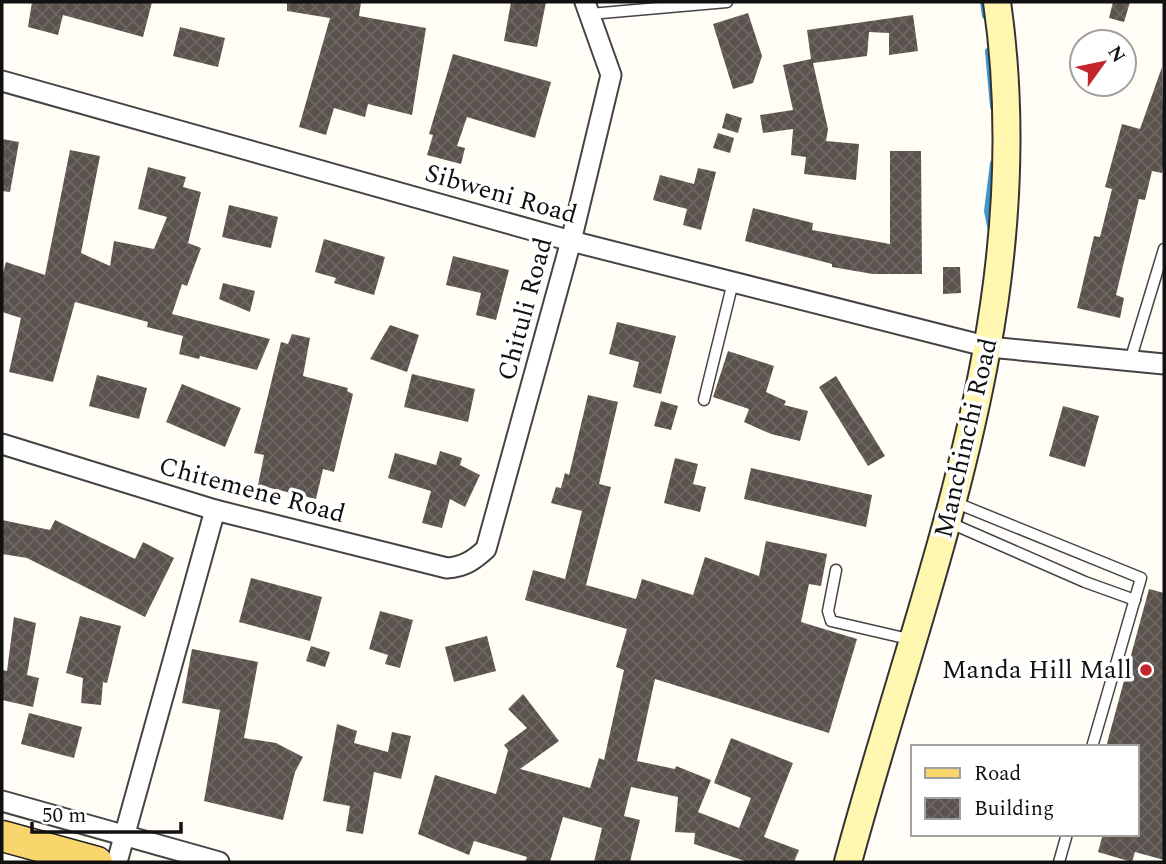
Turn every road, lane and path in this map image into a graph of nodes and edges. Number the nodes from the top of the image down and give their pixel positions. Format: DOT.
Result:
graph roads {
  1 [pos="727,2"];
  2 [pos="997,2"];
  3 [pos="588,8"];
  4 [pos="2,81"];
  5 [pos="571,241"];
  6 [pos="1164,249"];
  7 [pos="733,282"];
  8 [pos="989,347"];
  9 [pos="1130,361"];
  10 [pos="1164,364"];
  11 [pos="705,400"];
  12 [pos="2,444"];
  13 [pos="215,510"];
  14 [pos="951,512"];
  15 [pos="486,549"];
  16 [pos="836,570"];
  17 [pos="1135,600"];
  18 [pos="914,640"];
  19 [pos="1093,745"];
  20 [pos="2,801"];
  21 [pos="124,834"];
  22 [pos="2,836"];
  23 [pos="1066,836"];
  24 [pos="97,862"];
  25 [pos="117,862"];
  26 [pos="219,862"];
  27 [pos="848,862"];
  28 [pos="1059,862"];
  1 -- 3 [label="lane"];
  2 -- 8 [label="main road, Manchinchi Road"];
  3 -- 5 [label="street, Chituli Road"];
  4 -- 5 [label="street, Sibweni Road"];
  5 -- 7 [label="street, Sibweni Road"];
  5 -- 15 [label="street, Chituli Road"];
  6 -- 9 [label="lane"];
  7 -- 8 [label="street, Sibweni Road"];
  7 -- 11 [label="lane"];
  8 -- 9 [label="street, Sibweni Road"];
  8 -- 14 [label="main road, Manchinchi Road"];
  9 -- 10 [label="street, Sibweni Road"];
  12 -- 13 [label="street, Chitemene Road"];
  13 -- 15 [label="street, Chitemene Road"];
  13 -- 21 [label="street"];
  14 -- 17 [label="lane"];
  14 -- 17 [label="lane"];
  14 -- 18 [label="main road, Manchinchi Road"];
  16 -- 18 [label="lane"];
  17 -- 19 [label="lane"];
  18 -- 27 [label="main road, Manchinchi Road"];
  20 -- 21 [label="street"];
  21 -- 25 [label="street"];
  21 -- 26 [label="street"];
  22 -- 24 [label="main road"];
  23 -- 28 [label="lane"];
}
